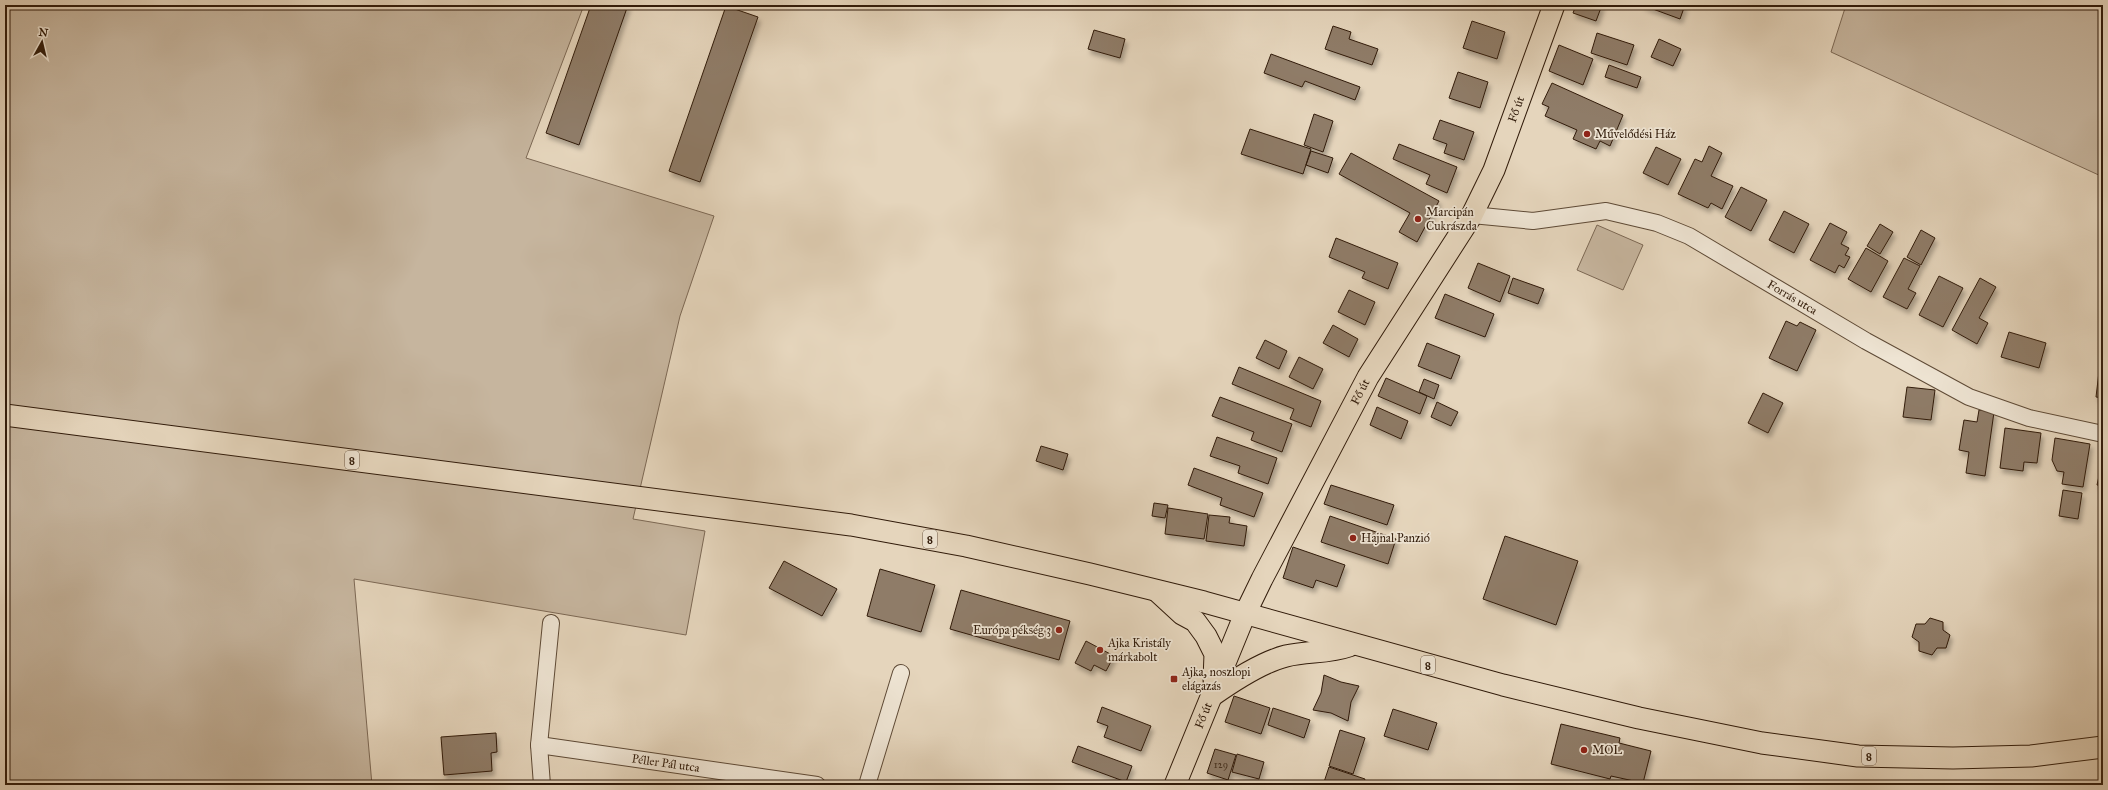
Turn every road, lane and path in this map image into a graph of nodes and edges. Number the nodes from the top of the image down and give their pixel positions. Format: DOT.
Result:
graph roads {
  1 [pos="1554,5"];
  2 [pos="1472,216"];
  3 [pos="5,415"];
  4 [pos="2103,434"];
  5 [pos="1157,592"];
  6 [pos="1245,614"];
  7 [pos="551,623"];
  8 [pos="1353,645"];
  9 [pos="901,673"];
  10 [pos="1213,695"];
  11 [pos="539,745"];
  12 [pos="2103,747"];
  13 [pos="542,785"];
  14 [pos="817,785"];
  15 [pos="867,785"];
  16 [pos="1175,785"];
  1 -- 2 [label="main road, Fő út"];
  2 -- 4 [label="street, Forrás utca"];
  2 -- 6 [label="main road, Fő út"];
  3 -- 5 [label="main road, 8"];
  5 -- 6 [label="main road, 8"];
  5 -- 10 [label="main road"];
  6 -- 8 [label="main road, 8"];
  6 -- 10 [label="main road, Fő út"];
  7 -- 11 [label="street"];
  8 -- 10 [label="main road"];
  8 -- 12 [label="main road, 8"];
  9 -- 15 [label="street"];
  10 -- 16 [label="main road, Fő út"];
  11 -- 13 [label="street"];
  11 -- 14 [label="street, Péller Pál utca"];
}
